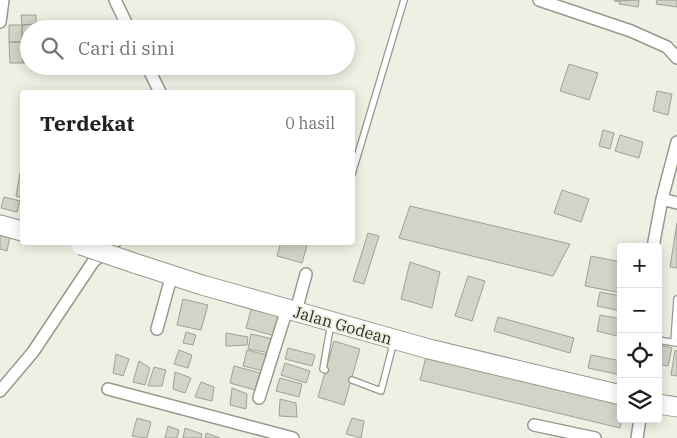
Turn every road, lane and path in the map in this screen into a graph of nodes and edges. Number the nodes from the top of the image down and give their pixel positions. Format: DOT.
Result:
graph roads {
  1 [pos="3,0"];
  2 [pos="115,0"];
  3 [pos="404,0"];
  4 [pos="539,0"];
  5 [pos="125,20"];
  6 [pos="0,22"];
  7 [pos="677,58"];
  8 [pos="152,75"];
  9 [pos="159,90"];
  10 [pos="677,142"];
  11 [pos="355,164"];
  12 [pos="662,199"];
  13 [pos="677,203"];
  14 [pos="0,225"];
  15 [pos="20,230"];
  16 [pos="654,243"];
  17 [pos="78,245"];
  18 [pos="111,245"];
  19 [pos="172,274"];
  20 [pos="306,274"];
  21 [pos="677,299"];
  22 [pos="291,310"];
  23 [pos="332,321"];
  24 [pos="157,329"];
  25 [pos="394,339"];
  26 [pos="662,341"];
  27 [pos="676,343"];
  28 [pos="325,370"];
  29 [pos="352,380"];
  30 [pos="108,389"];
  31 [pos="0,391"];
  32 [pos="617,394"];
  33 [pos="259,398"];
  34 [pos="662,405"];
  35 [pos="677,407"];
  36 [pos="639,423"];
  37 [pos="534,425"];
  38 [pos="293,438"];
  39 [pos="596,438"];
  40 [pos="637,438"];
  1 -- 6 [label="street"];
  2 -- 5 [label="street"];
  3 -- 11 [label="lane"];
  4 -- 7 [label="street"];
  8 -- 9 [label="street"];
  10 -- 12 [label="street"];
  12 -- 13 [label="street"];
  12 -- 16 [label="street"];
  14 -- 15 [label="main road"];
  17 -- 19 [label="main road, Jalan Godean, bridge"];
  18 -- 31 [label="street"];
  19 -- 22 [label="main road, Jalan Godean"];
  19 -- 24 [label="street"];
  20 -- 22 [label="street"];
  21 -- 27 [label="lane"];
  22 -- 23 [label="main road, Jalan Godean"];
  22 -- 33 [label="street"];
  23 -- 25 [label="main road, Jalan Godean"];
  23 -- 28 [label="lane"];
  25 -- 29 [label="lane"];
  25 -- 32 [label="main road, Jalan Godean"];
  26 -- 27 [label="lane"];
  30 -- 38 [label="street"];
  34 -- 35 [label="main road"];
  36 -- 40 [label="street"];
  37 -- 39 [label="street"];
}
